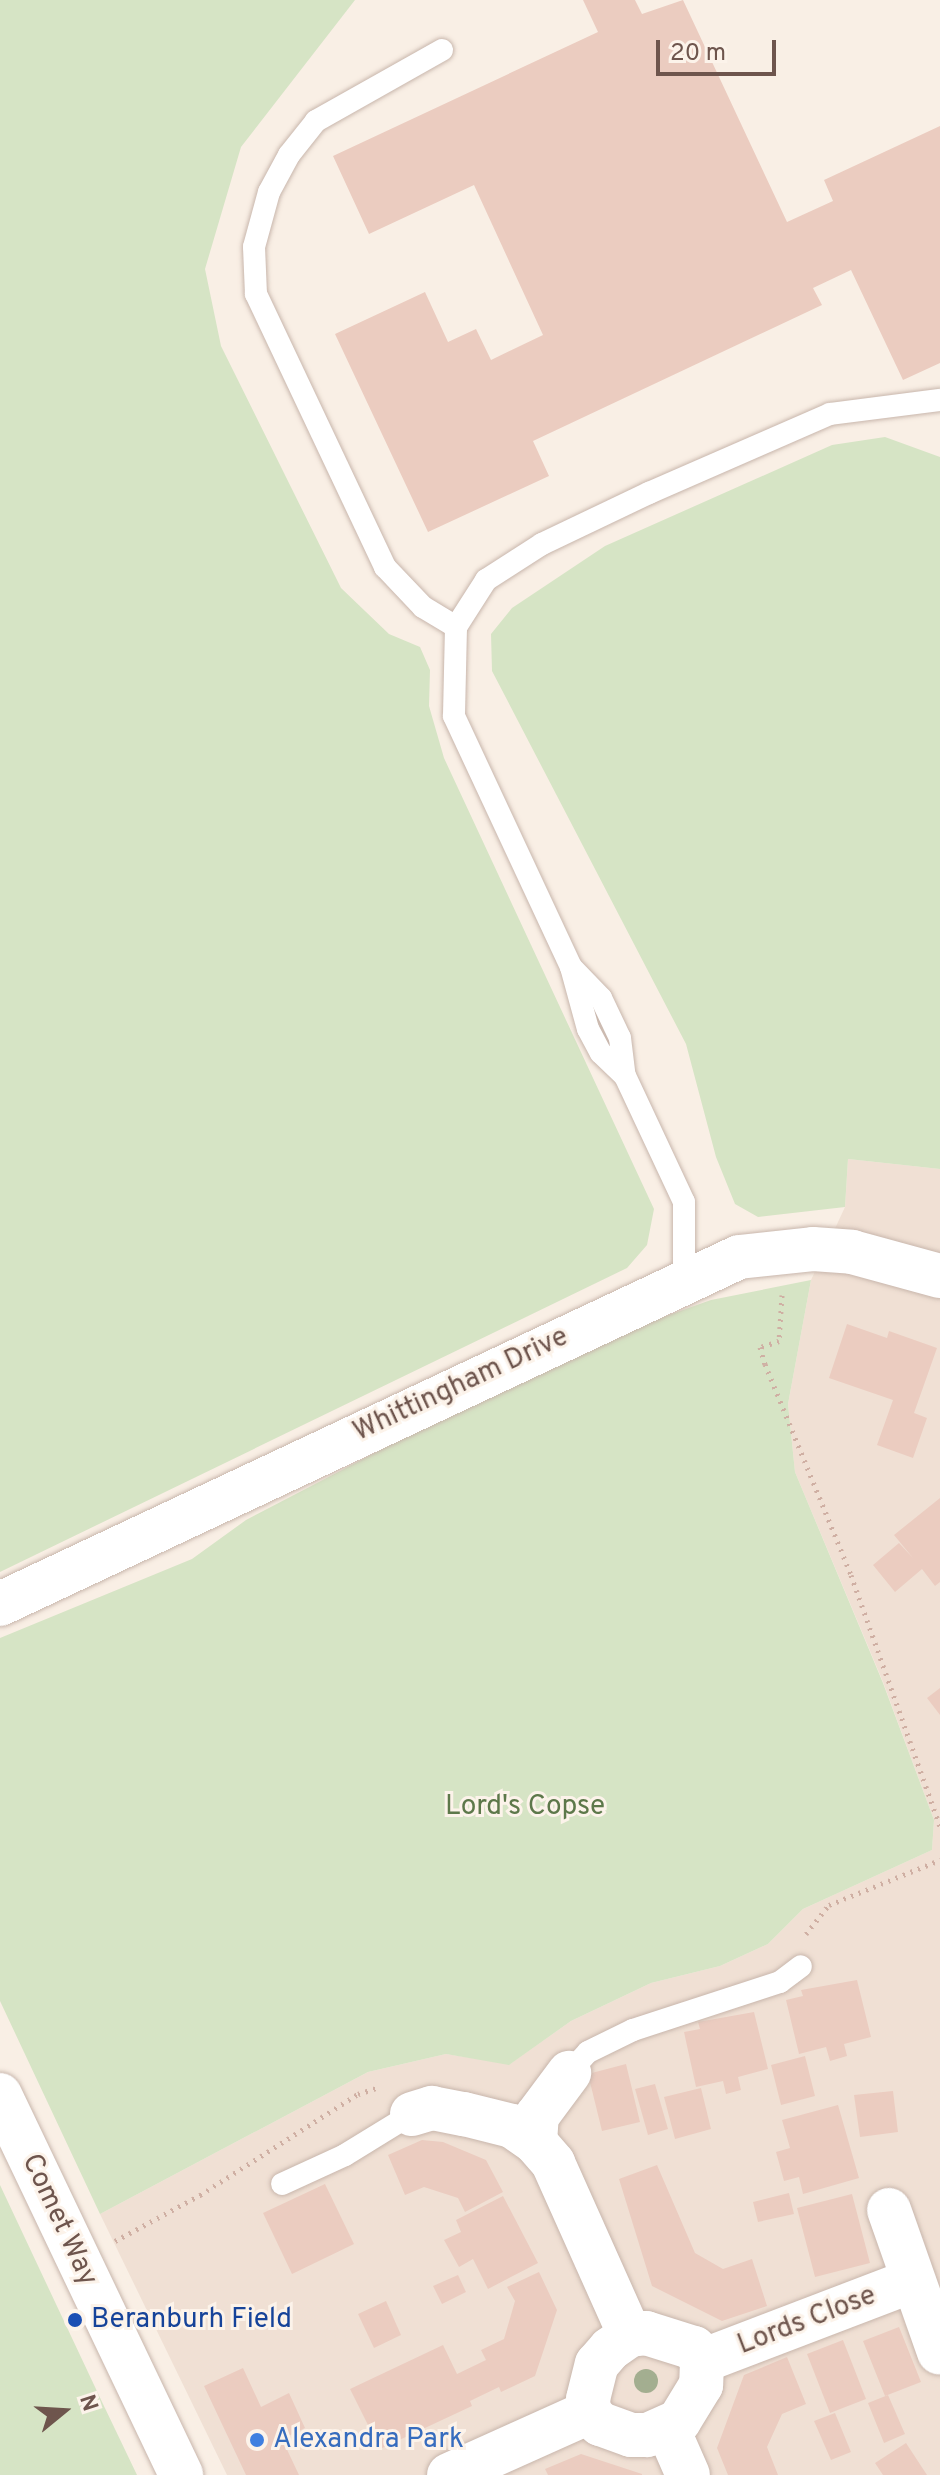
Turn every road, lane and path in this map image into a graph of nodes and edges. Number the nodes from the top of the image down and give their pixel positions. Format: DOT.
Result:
graph roads {
  1 [pos="442,50"];
  2 [pos="940,400"];
  3 [pos="456,627"];
  4 [pos="785,1251"];
  5 [pos="940,1276"];
  6 [pos="684,1279"];
  7 [pos="0,1604"];
  8 [pos="940,1827"];
  9 [pos="801,1966"];
  10 [pos="569,2073"];
  11 [pos="0,2095"];
  12 [pos="412,2114"];
  13 [pos="535,2142"];
  14 [pos="282,2184"];
  15 [pos="889,2210"];
  16 [pos="912,2281"];
  17 [pos="630,2335"];
  18 [pos="940,2354"];
  19 [pos="702,2361"];
  20 [pos="589,2412"];
  21 [pos="667,2427"];
  22 [pos="181,2475"];
  23 [pos="449,2475"];
  24 [pos="688,2475"];
  1 -- 3 [label="lane"];
  2 -- 3 [label="lane"];
  3 -- 6 [label="lane"];
  4 -- 5 [label="street, Whittingham Drive"];
  4 -- 6 [label="street, Whittingham Drive"];
  4 -- 8 [label="path"];
  6 -- 7 [label="street, Whittingham Drive"];
  9 -- 10 [label="lane"];
  10 -- 13 [label="street"];
  11 -- 22 [label="street, Comet Way"];
  12 -- 13 [label="street"];
  12 -- 14 [label="lane"];
  13 -- 17 [label="street"];
  15 -- 16 [label="street, Lords Close"];
  16 -- 18 [label="street, Lords Close"];
  16 -- 19 [label="street, Lords Close"];
  17 -- 19 [label="street, Lords Close"];
  17 -- 20 [label="street"];
  19 -- 21 [label="street, Lords Close"];
  20 -- 21 [label="street"];
  20 -- 23 [label="street"];
  21 -- 24 [label="street"];
}
